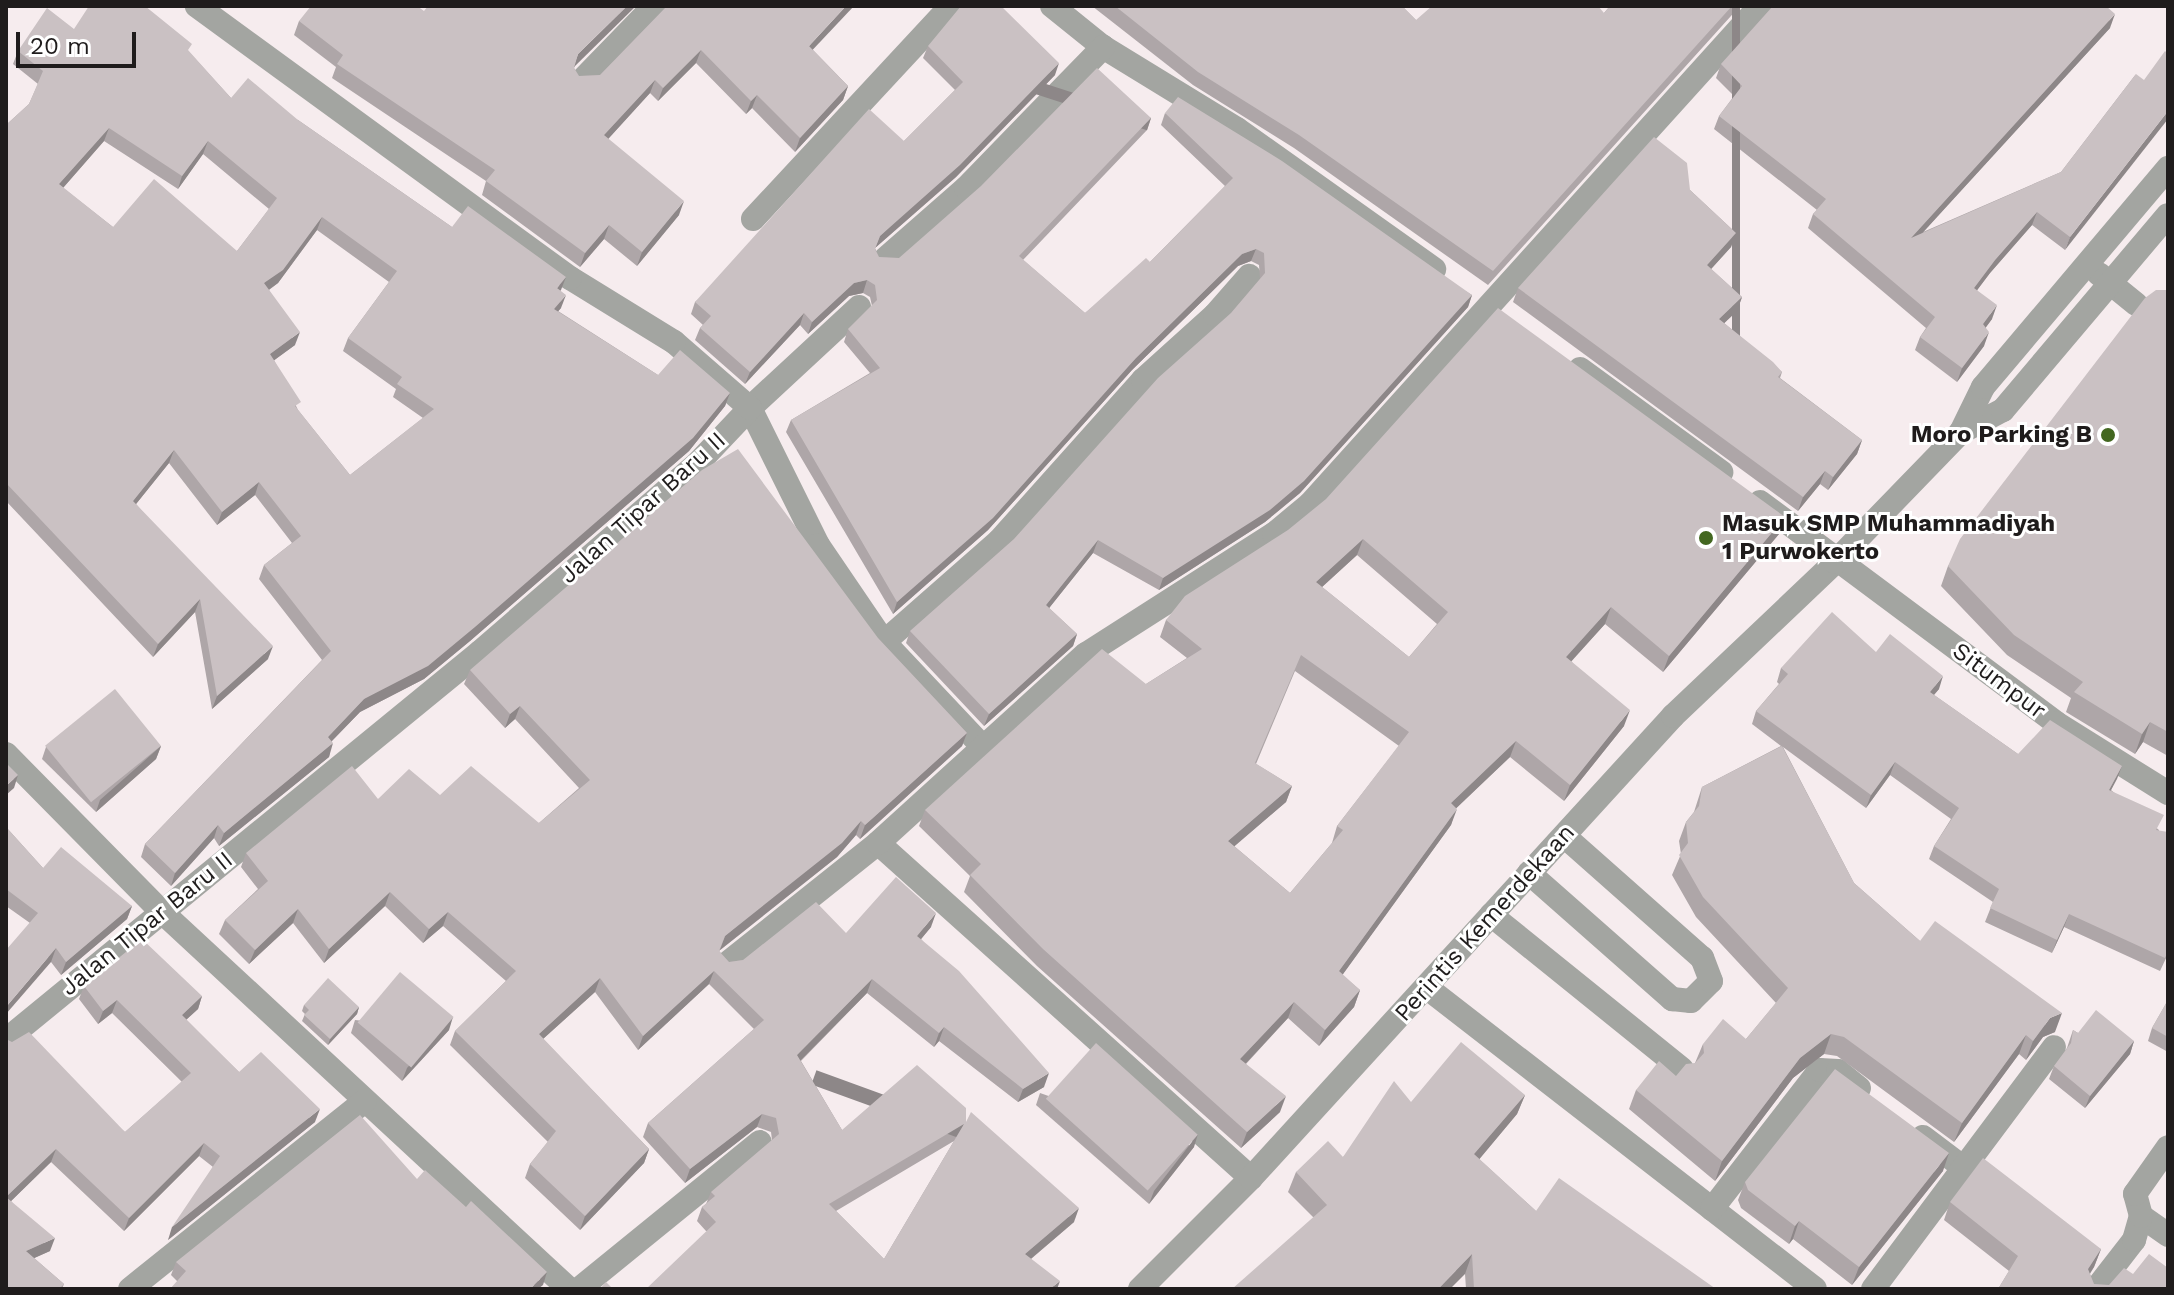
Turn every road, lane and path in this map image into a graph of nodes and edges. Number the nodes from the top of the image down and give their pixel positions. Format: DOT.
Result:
graph roads {
  1 [pos="197,6"];
  2 [pos="654,6"];
  3 [pos="951,6"];
  4 [pos="1052,6"];
  5 [pos="1760,6"];
  6 [pos="1103,47"];
  7 [pos="584,78"];
  8 [pos="2168,168"];
  9 [pos="2168,215"];
  10 [pos="753,219"];
  11 [pos="885,259"];
  12 [pos="2088,265"];
  13 [pos="1249,276"];
  14 [pos="2111,284"];
  15 [pos="2136,304"];
  16 [pos="1486,306"];
  17 [pos="859,307"];
  18 [pos="1510,323"];
  19 [pos="1560,356"];
  20 [pos="750,408"];
  21 [pos="1961,432"];
  22 [pos="1835,562"];
  23 [pos="884,642"];
  24 [pos="984,748"];
  25 [pos="6,754"];
  26 [pos="2168,793"];
  27 [pos="1564,836"];
  28 [pos="878,843"];
  29 [pos="1529,873"];
  30 [pos="162,912"];
  31 [pos="1491,915"];
  32 [pos="729,962"];
  33 [pos="1426,987"];
  34 [pos="6,1040"];
  35 [pos="2054,1047"];
  36 [pos="1682,1069"];
  37 [pos="365,1101"];
  38 [pos="1882,1106"];
  39 [pos="1905,1123"];
  40 [pos="760,1142"];
  41 [pos="2168,1147"];
  42 [pos="1964,1168"];
  43 [pos="1251,1178"];
  44 [pos="1712,1209"];
  45 [pos="2141,1216"];
  46 [pos="2168,1235"];
  47 [pos="130,1289"];
  48 [pos="569,1289"];
  49 [pos="579,1289"];
  50 [pos="1140,1289"];
  51 [pos="1815,1289"];
  52 [pos="1873,1289"];
  53 [pos="2096,1289"];
  1 -- 20 [label="street"];
  2 -- 7 [label="street"];
  3 -- 10 [label="street"];
  4 -- 6 [label="street"];
  5 -- 16 [label="street"];
  6 -- 11 [label="street"];
  6 -- 16 [label="street"];
  8 -- 12 [label="street"];
  9 -- 14 [label="street"];
  12 -- 14 [label="street"];
  12 -- 21 [label="street"];
  13 -- 23 [label="street"];
  14 -- 15 [label="street"];
  14 -- 21 [label="street"];
  16 -- 18 [label="street"];
  16 -- 24 [label="street"];
  17 -- 20 [label="street, Jalan Tipar Baru II"];
  19 -- 22 [label="street, Situmpur"];
  20 -- 23 [label="street"];
  20 -- 30 [label="street, Jalan Tipar Baru II"];
  21 -- 22 [label="street, Perintis Kemerdekaan"];
  22 -- 26 [label="street, Situmpur"];
  22 -- 27 [label="street, Perintis Kemerdekaan"];
  23 -- 24 [label="street"];
  24 -- 28 [label="street"];
  25 -- 30 [label="street"];
  27 -- 29 [label="street, Perintis Kemerdekaan"];
  27 -- 29 [label="street"];
  28 -- 32 [label="street"];
  28 -- 43 [label="street"];
  29 -- 31 [label="street, Perintis Kemerdekaan"];
  30 -- 34 [label="street, Jalan Tipar Baru II"];
  30 -- 37 [label="street"];
  31 -- 33 [label="street, Perintis Kemerdekaan"];
  31 -- 36 [label="street"];
  33 -- 43 [label="street, Perintis Kemerdekaan"];
  33 -- 44 [label="street"];
  35 -- 42 [label="street"];
  37 -- 47 [label="street"];
  37 -- 48 [label="street"];
  38 -- 44 [label="street"];
  39 -- 42 [label="street"];
  40 -- 49 [label="street"];
  41 -- 45 [label="street"];
  42 -- 52 [label="street"];
  43 -- 50 [label="street, Perintis Kemerdekaan"];
  44 -- 51 [label="street"];
  45 -- 46 [label="street"];
  45 -- 53 [label="street"];
}
